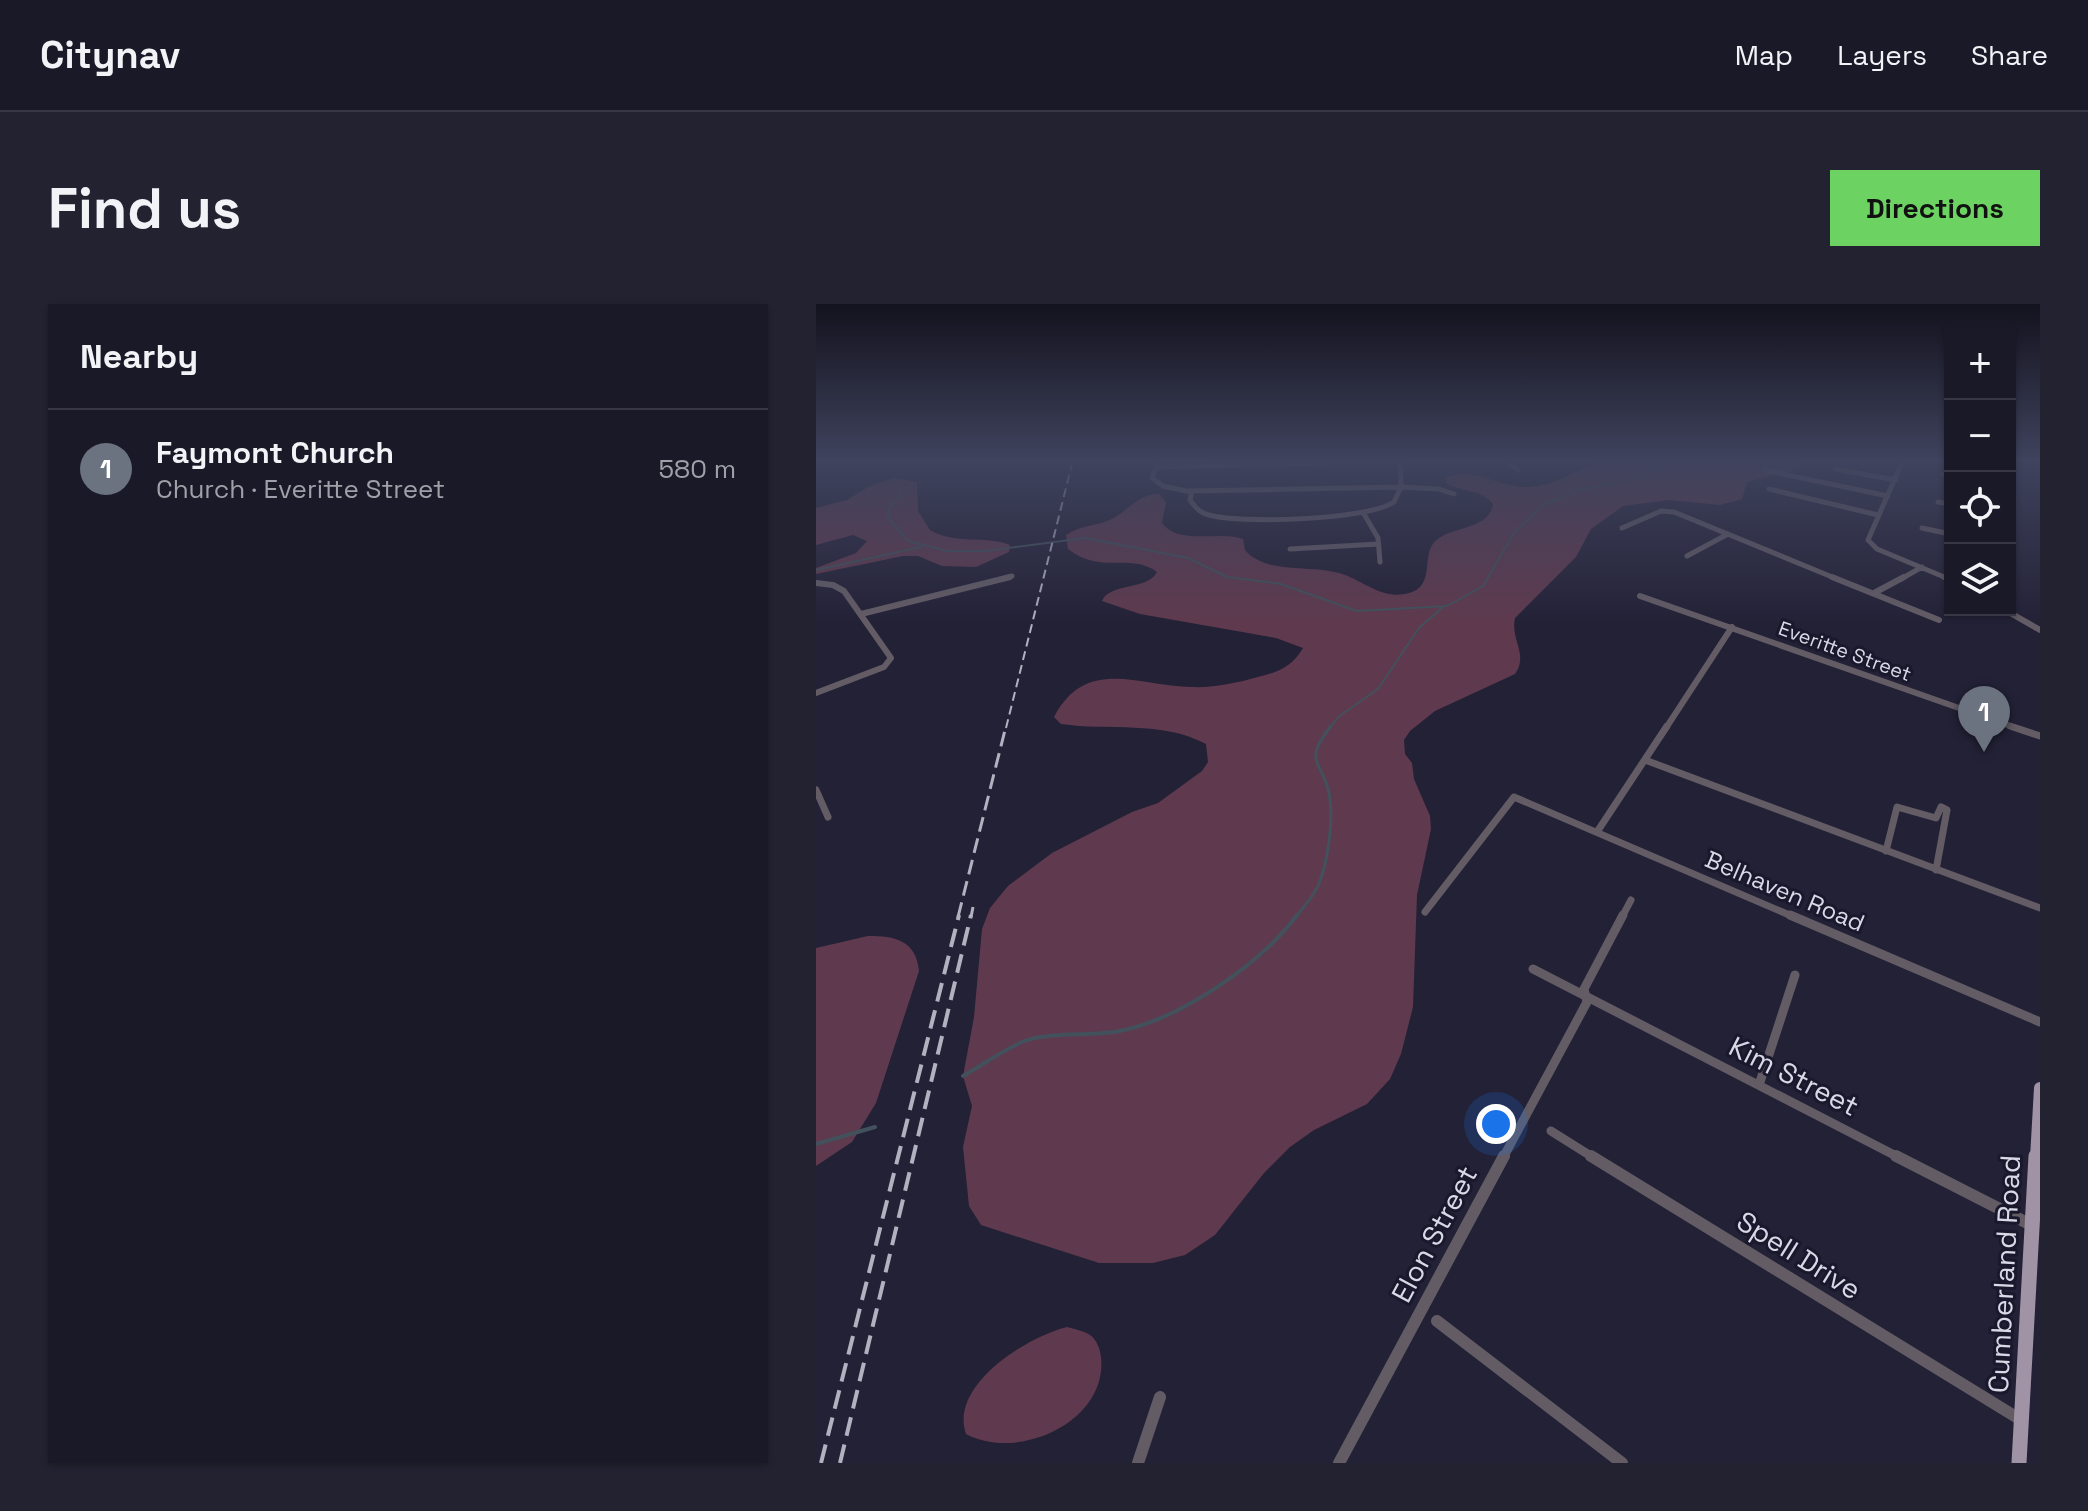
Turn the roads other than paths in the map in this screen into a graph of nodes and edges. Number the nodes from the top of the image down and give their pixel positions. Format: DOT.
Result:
graph roads {
  1 [pos="1211,514"];
  2 [pos="1360,514"];
  3 [pos="1364,514"];
  4 [pos="1659,514"];
  5 [pos="1675,514"];
  6 [pos="1874,514"];
  7 [pos="1878,515"];
  8 [pos="1622,528"];
  9 [pos="1922,528"];
  10 [pos="1944,533"];
  11 [pos="1728,534"];
  12 [pos="1378,544"];
  13 [pos="1290,549"];
  14 [pos="1687,556"];
  15 [pos="1380,562"];
  16 [pos="1922,567"];
  17 [pos="1012,576"];
  18 [pos="1944,576"];
  19 [pos="817,584"];
  20 [pos="1874,593"];
  21 [pos="1640,596"];
  22 [pos="861,614"];
  23 [pos="2016,616"];
  24 [pos="1939,620"];
  25 [pos="1732,627"];
  26 [pos="2040,630"];
  27 [pos="816,693"];
  28 [pos="2040,736"];
  29 [pos="1645,760"];
  30 [pos="816,790"];
  31 [pos="828,817"];
  32 [pos="1597,832"];
  33 [pos="1886,851"];
  34 [pos="1936,870"];
  35 [pos="1631,900"];
  36 [pos="2040,908"];
  37 [pos="1425,912"];
  38 [pos="1533,969"];
  39 [pos="1795,975"];
  40 [pos="1586,996"];
  41 [pos="2040,1022"];
  42 [pos="1759,1085"];
  43 [pos="2040,1088"];
  44 [pos="1551,1131"];
  45 [pos="2037,1202"];
  46 [pos="2034,1227"];
  47 [pos="2036,1252"];
  48 [pos="1437,1321"];
  49 [pos="1160,1397"];
  50 [pos="2022,1420"];
  51 [pos="1138,1463"];
  52 [pos="1339,1463"];
  53 [pos="1622,1463"];
  54 [pos="2019,1463"];
  1 -- 2 [label="street"];
  3 -- 12 [label="street"];
  4 -- 8 [label="street"];
  5 -- 11 [label="street"];
  6 -- 7 [label="street"];
  7 -- 16 [label="street"];
  9 -- 10 [label="street"];
  11 -- 14 [label="street"];
  11 -- 20 [label="street"];
  12 -- 13 [label="street"];
  12 -- 15 [label="street"];
  16 -- 18 [label="street"];
  16 -- 20 [label="street"];
  17 -- 22 [label="street"];
  19 -- 22 [label="street"];
  20 -- 24 [label="street"];
  21 -- 25 [label="street, Everitte Street"];
  22 -- 27 [label="street"];
  23 -- 26 [label="street"];
  25 -- 28 [label="street, Everitte Street"];
  25 -- 29 [label="street"];
  29 -- 32 [label="street"];
  29 -- 33 [label="street"];
  30 -- 31 [label="street"];
  32 -- 37 [label="street, Belhaven Road"];
  32 -- 41 [label="street, Belhaven Road"];
  33 -- 34 [label="street"];
  33 -- 34 [label="street"];
  34 -- 36 [label="street"];
  35 -- 40 [label="street, Elon Street"];
  38 -- 40 [label="street, Kim Street"];
  39 -- 42 [label="street"];
  40 -- 42 [label="street, Kim Street"];
  40 -- 52 [label="street, Elon Street"];
  42 -- 46 [label="street, Kim Street"];
  43 -- 45 [label="main road, Cumberland Road"];
  44 -- 50 [label="street, Spell Drive"];
  45 -- 46 [label="main road, Cumberland Road"];
  46 -- 47 [label="main road, Cumberland Road"];
  47 -- 50 [label="main road, Cumberland Road"];
  48 -- 53 [label="street"];
  49 -- 51 [label="street"];
  50 -- 54 [label="main road, Cumberland Road"];
}
